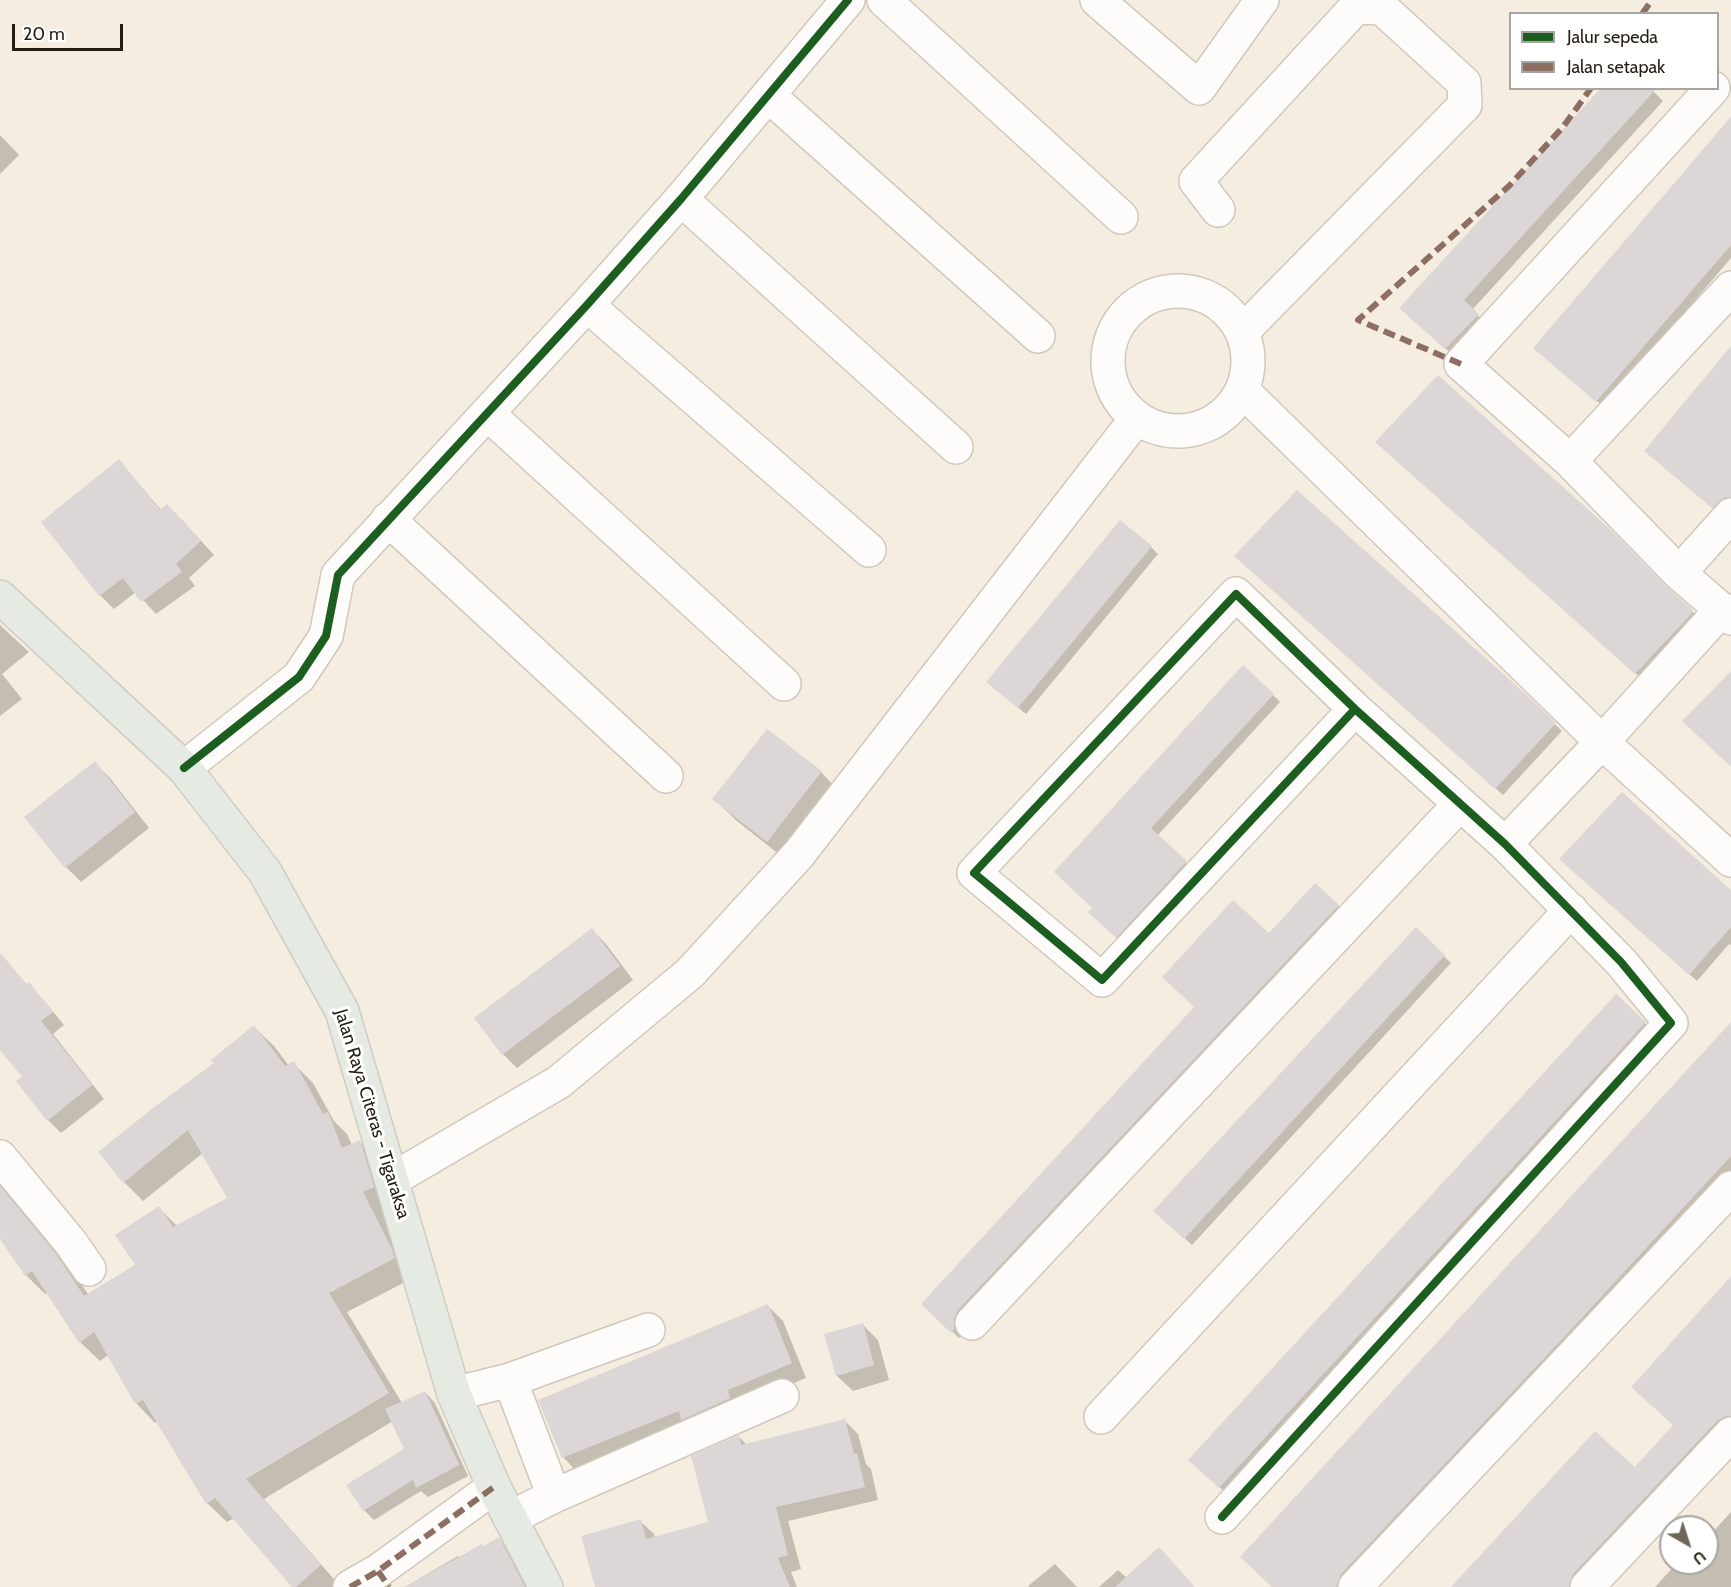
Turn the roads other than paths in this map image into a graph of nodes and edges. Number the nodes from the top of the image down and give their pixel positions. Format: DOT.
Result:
graph roads {
  1 [pos="848,0"];
  2 [pos="884,0"];
  3 [pos="1097,0"];
  4 [pos="1262,0"];
  5 [pos="1731,69"];
  6 [pos="1719,83"];
  7 [pos="1711,90"];
  8 [pos="768,95"];
  9 [pos="681,199"];
  10 [pos="1218,210"];
  11 [pos="1121,217"];
  12 [pos="1731,288"];
  13 [pos="587,305"];
  14 [pos="1243,331"];
  15 [pos="1038,336"];
  16 [pos="1243,391"];
  17 [pos="487,413"];
  18 [pos="1136,418"];
  19 [pos="956,447"];
  20 [pos="1570,461"];
  21 [pos="1731,515"];
  22 [pos="388,519"];
  23 [pos="868,550"];
  24 [pos="1679,573"];
  25 [pos="0,597"];
  26 [pos="1726,614"];
  27 [pos="784,684"];
  28 [pos="1355,709"];
  29 [pos="1602,742"];
  30 [pos="184,768"];
  31 [pos="666,776"];
  32 [pos="1460,804"];
  33 [pos="1505,844"];
  34 [pos="1731,860"];
  35 [pos="1571,910"];
  36 [pos="0,1157"];
  37 [pos="393,1179"];
  38 [pos="1731,1188"];
  39 [pos="89,1269"];
  40 [pos="972,1323"];
  41 [pos="648,1330"];
  42 [pos="510,1380"];
  43 [pos="454,1394"];
  44 [pos="782,1396"];
  45 [pos="1101,1417"];
  46 [pos="1731,1434"];
  47 [pos="494,1487"];
  48 [pos="554,1496"];
  49 [pos="1222,1517"];
  50 [pos="510,1518"];
  51 [pos="383,1579"];
  52 [pos="350,1587"];
  53 [pos="546,1587"];
  54 [pos="1355,1587"];
  55 [pos="1587,1587"];
  1 -- 8 [label="street"];
  2 -- 11 [label="street"];
  3 -- 4 [label="street"];
  5 -- 6 [label="street"];
  7 -- 20 [label="street"];
  8 -- 9 [label="street"];
  8 -- 15 [label="street"];
  9 -- 13 [label="street"];
  9 -- 19 [label="street"];
  10 -- 14 [label="street"];
  12 -- 20 [label="street"];
  13 -- 17 [label="street"];
  13 -- 23 [label="street"];
  14 -- 16 [label="street"];
  14 -- 18 [label="street"];
  16 -- 18 [label="street"];
  16 -- 29 [label="street"];
  17 -- 22 [label="street"];
  17 -- 27 [label="street"];
  18 -- 37 [label="street"];
  20 -- 24 [label="street"];
  21 -- 24 [label="street"];
  22 -- 30 [label="street"];
  22 -- 31 [label="street"];
  24 -- 26 [label="street"];
  25 -- 30 [label="main road, Jalan Raya Citeras - Tigaraksa"];
  26 -- 29 [label="street"];
  28 -- 28 [label="street"];
  28 -- 32 [label="street"];
  29 -- 33 [label="street"];
  29 -- 34 [label="street"];
  30 -- 37 [label="main road, Jalan Raya Citeras - Tigaraksa"];
  32 -- 33 [label="street"];
  32 -- 40 [label="street"];
  33 -- 35 [label="street"];
  35 -- 45 [label="street"];
  35 -- 49 [label="street"];
  36 -- 39 [label="street"];
  37 -- 43 [label="main road, Jalan Raya Citeras - Tigaraksa"];
  38 -- 54 [label="street"];
  41 -- 42 [label="street"];
  42 -- 43 [label="street"];
  42 -- 48 [label="street"];
  43 -- 47 [label="main road, Jalan Raya Citeras - Tigaraksa"];
  44 -- 48 [label="street"];
  46 -- 55 [label="street"];
  47 -- 50 [label="main road, Jalan Raya Citeras - Tigaraksa"];
  47 -- 51 [label="street"];
  48 -- 50 [label="street"];
  50 -- 53 [label="main road, Jalan Raya Citeras - Tigaraksa"];
  51 -- 52 [label="street"];
}
